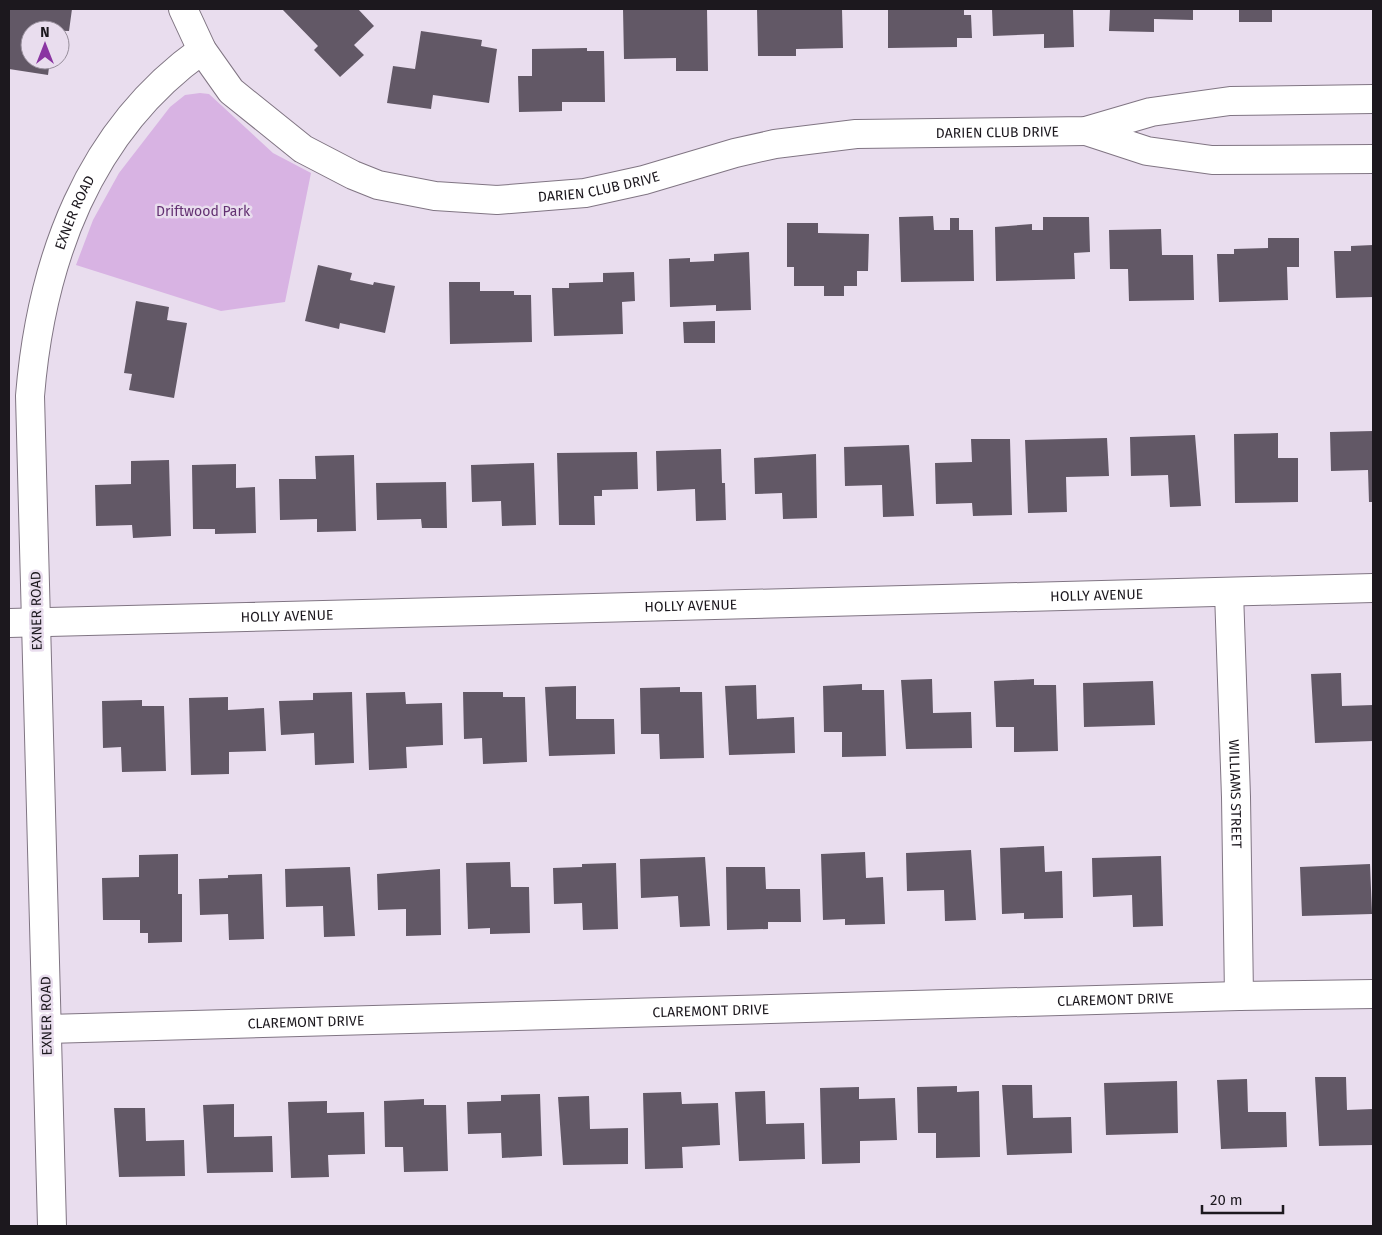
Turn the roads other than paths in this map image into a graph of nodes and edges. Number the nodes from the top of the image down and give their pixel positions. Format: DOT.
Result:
graph roads {
  1 [pos="183,9"];
  2 [pos="202,50"];
  3 [pos="1373,99"];
  4 [pos="1086,131"];
  5 [pos="1373,159"];
  6 [pos="1373,588"];
  7 [pos="1229,592"];
  8 [pos="36,622"];
  9 [pos="9,623"];
  10 [pos="1373,994"];
  11 [pos="1239,996"];
  12 [pos="47,1028"];
  13 [pos="52,1226"];
  1 -- 2 [label="street, DARIEN CLUB DRIVE"];
  2 -- 4 [label="street, DARIEN CLUB DRIVE"];
  2 -- 8 [label="street, EXNER ROAD"];
  3 -- 4 [label="street, DARIEN CLUB DRIVE"];
  4 -- 5 [label="street, DARIEN CLUB DRIVE"];
  6 -- 7 [label="street, HOLLY AVENUE"];
  7 -- 8 [label="street, HOLLY AVENUE"];
  7 -- 11 [label="street, WILLIAMS STREET"];
  8 -- 9 [label="street, HOLLY AVENUE"];
  8 -- 12 [label="street, EXNER ROAD"];
  10 -- 11 [label="street, CLAREMONT DRIVE"];
  11 -- 12 [label="street, CLAREMONT DRIVE"];
  12 -- 13 [label="street, EXNER ROAD"];
}
